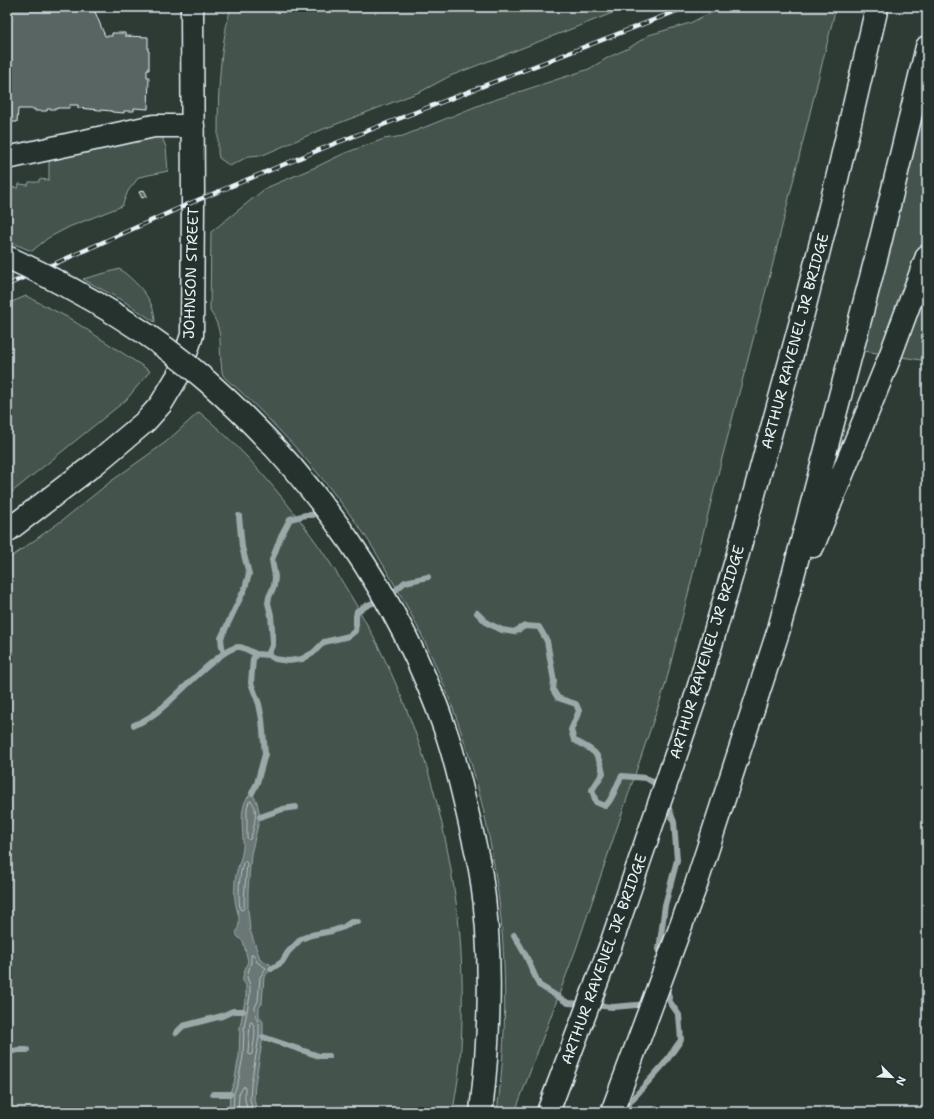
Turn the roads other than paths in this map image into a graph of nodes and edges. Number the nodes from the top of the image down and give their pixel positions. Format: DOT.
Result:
graph roads {
  1 [pos="192,7"];
  2 [pos="877,8"];
  3 [pos="927,47"];
  4 [pos="193,126"];
  5 [pos="7,158"];
  6 [pos="927,256"];
  7 [pos="7,257"];
  8 [pos="7,531"];
  9 [pos="779,629"];
  10 [pos="481,1112"];
  11 [pos="548,1112"];
  12 [pos="612,1112"];
  1 -- 4 [label="main road, JOHNSON STREET"];
  2 -- 11 [label="main road, ARTHUR RAVENEL JR BRIDGE"];
  3 -- 9 [label="main road"];
  4 -- 5 [label="main road"];
  4 -- 8 [label="main road, JOHNSON STREET"];
  6 -- 9 [label="main road"];
  7 -- 10 [label="main road, bridge"];
  9 -- 12 [label="main road"];
}
